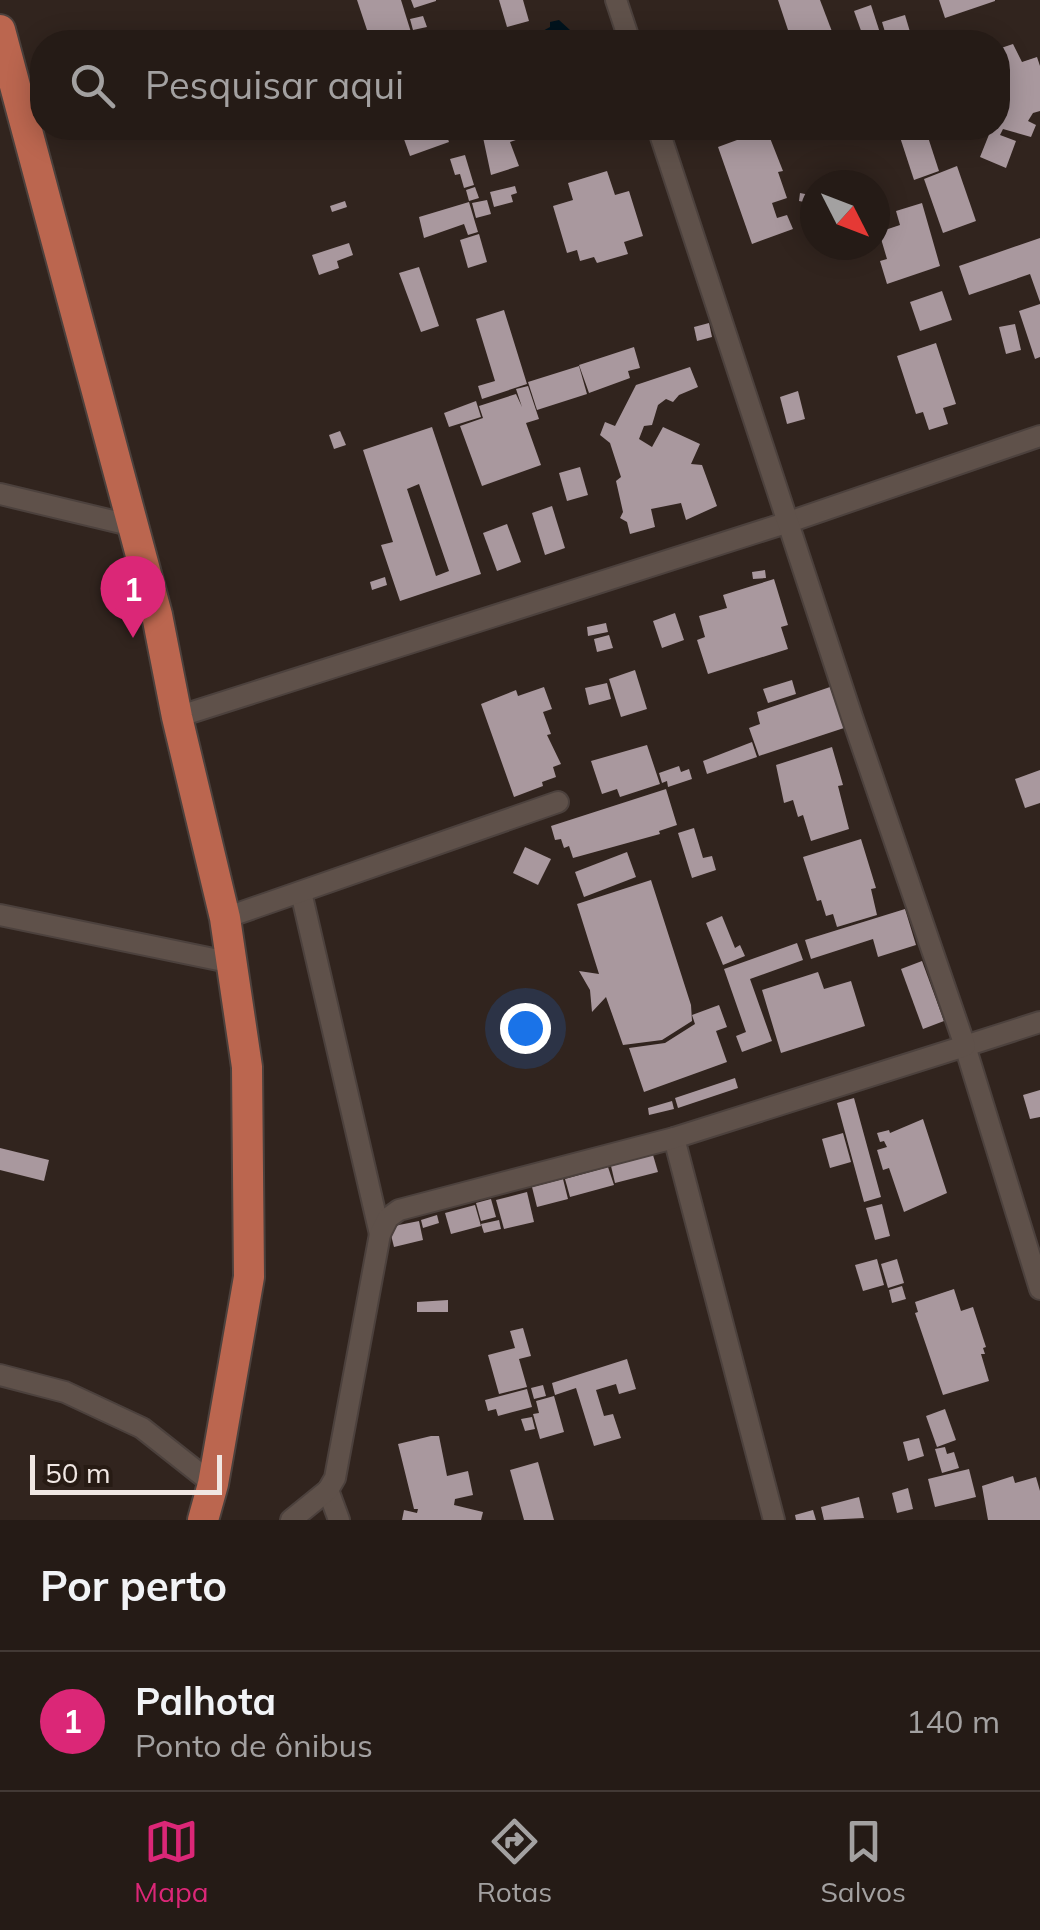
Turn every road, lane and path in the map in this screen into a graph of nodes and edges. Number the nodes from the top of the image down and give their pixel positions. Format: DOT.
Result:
graph roads {
  1 [pos="616,0"];
  2 [pos="0,30"];
  3 [pos="626,30"];
  4 [pos="662,140"];
  5 [pos="1040,436"];
  6 [pos="0,494"];
  7 [pos="789,522"];
  8 [pos="134,526"];
  9 [pos="177,717"];
  10 [pos="558,802"];
  11 [pos="300,892"];
  12 [pos="0,914"];
  13 [pos="226,918"];
  14 [pos="233,963"];
  15 [pos="1040,1022"];
  16 [pos="965,1046"];
  17 [pos="674,1138"];
  18 [pos="380,1234"];
  19 [pos="1040,1288"];
  20 [pos="0,1375"];
  21 [pos="213,1484"];
  22 [pos="328,1490"];
  23 [pos="203,1520"];
  24 [pos="292,1520"];
  25 [pos="339,1520"];
  26 [pos="774,1520"];
  1 -- 3 [label="street"];
  2 -- 8 [label="main road"];
  4 -- 7 [label="street"];
  5 -- 7 [label="street"];
  6 -- 8 [label="street"];
  7 -- 9 [label="street"];
  7 -- 16 [label="street"];
  8 -- 9 [label="main road"];
  9 -- 13 [label="main road"];
  10 -- 11 [label="street"];
  11 -- 13 [label="street"];
  11 -- 18 [label="street"];
  12 -- 14 [label="street"];
  13 -- 14 [label="main road"];
  14 -- 21 [label="main road"];
  15 -- 16 [label="street"];
  16 -- 17 [label="street"];
  16 -- 19 [label="street"];
  17 -- 18 [label="street"];
  17 -- 26 [label="street"];
  18 -- 22 [label="street"];
  20 -- 21 [label="street"];
  21 -- 23 [label="main road"];
  22 -- 24 [label="street"];
  22 -- 25 [label="street"];
}
